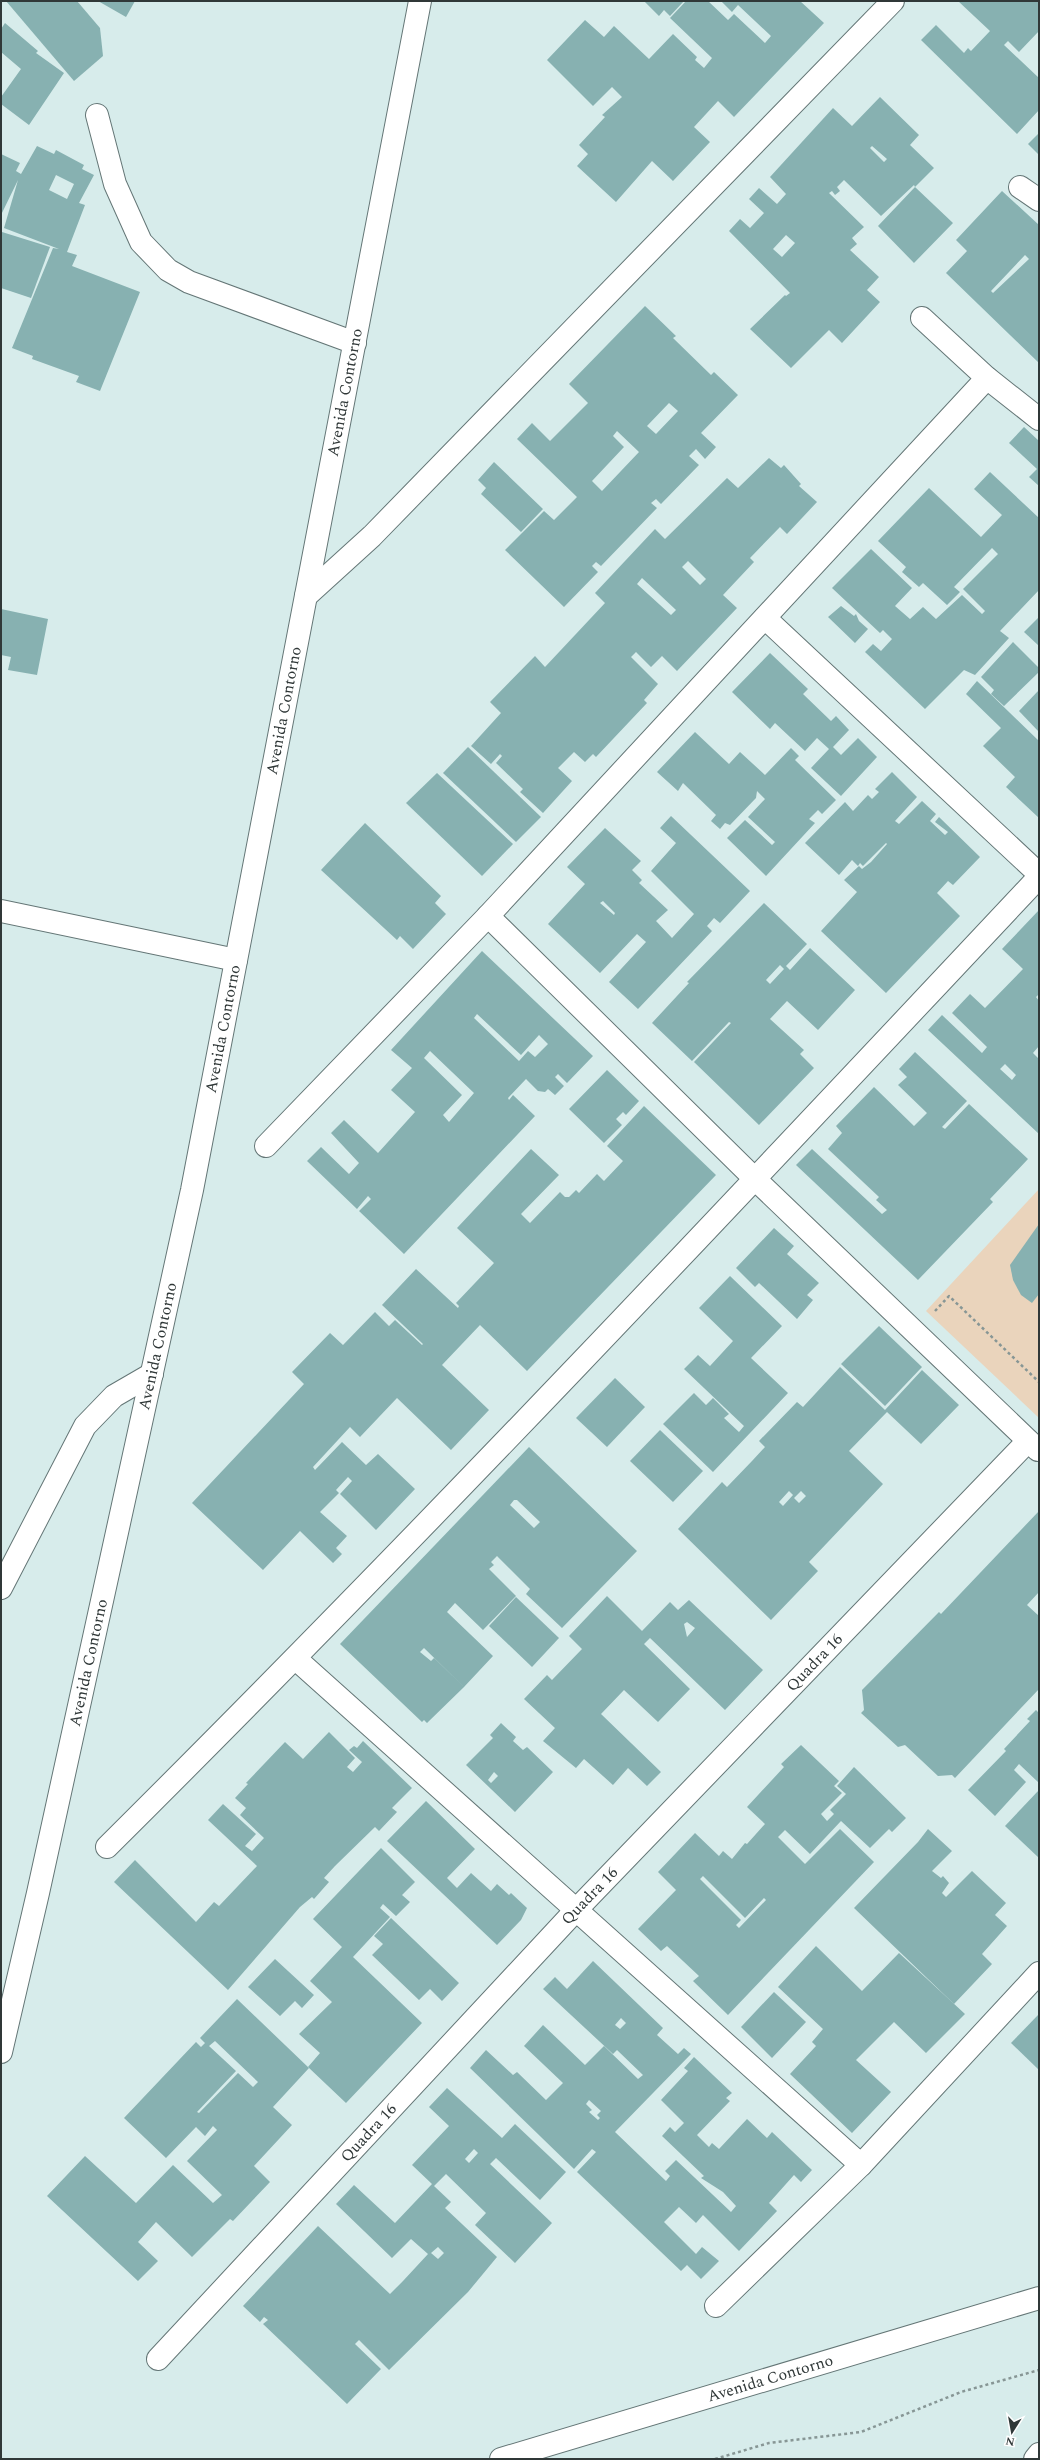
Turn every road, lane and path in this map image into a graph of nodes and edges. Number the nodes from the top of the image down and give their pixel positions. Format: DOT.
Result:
graph roads {
  1 [pos="420,1"];
  2 [pos="893,1"];
  3 [pos="97,115"];
  4 [pos="1020,187"];
  5 [pos="1039,200"];
  6 [pos="922,318"];
  7 [pos="355,343"];
  8 [pos="987,378"];
  9 [pos="1039,418"];
  10 [pos="306,596"];
  11 [pos="765,618"];
  12 [pos="1039,875"];
  13 [pos="1,911"];
  14 [pos="488,916"];
  15 [pos="236,960"];
  16 [pos="266,1146"];
  17 [pos="755,1179"];
  18 [pos="915,1333"];
  19 [pos="152,1374"];
  20 [pos="1039,1382"];
  21 [pos="1033,1446"];
  22 [pos="1,1588"];
  23 [pos="296,1659"];
  24 [pos="107,1847"];
  25 [pos="576,1910"];
  26 [pos="1039,1973"];
  27 [pos="1,2052"];
  28 [pos="861,2164"];
  29 [pos="1039,2298"];
  30 [pos="716,2306"];
  31 [pos="158,2358"];
  32 [pos="1039,2370"];
  33 [pos="1039,2454"];
  34 [pos="501,2459"];
  35 [pos="715,2459"];
  36 [pos="1035,2459"];
  1 -- 7 [label="street, Avenida Contorno"];
  2 -- 10 [label="street"];
  3 -- 7 [label="street"];
  4 -- 5 [label="street"];
  6 -- 8 [label="street"];
  7 -- 10 [label="street, Avenida Contorno"];
  8 -- 9 [label="street"];
  8 -- 11 [label="street"];
  10 -- 15 [label="street, Avenida Contorno"];
  11 -- 12 [label="street"];
  11 -- 14 [label="street"];
  12 -- 17 [label="street"];
  13 -- 15 [label="street"];
  14 -- 16 [label="street"];
  14 -- 17 [label="street"];
  15 -- 19 [label="street, Avenida Contorno"];
  17 -- 18 [label="street"];
  17 -- 23 [label="street"];
  18 -- 20 [label="path"];
  18 -- 21 [label="street"];
  19 -- 22 [label="street"];
  19 -- 27 [label="street, Avenida Contorno"];
  21 -- 25 [label="street, Quadra 16"];
  23 -- 24 [label="street"];
  23 -- 25 [label="street"];
  25 -- 28 [label="street"];
  25 -- 31 [label="street, Quadra 16"];
  26 -- 28 [label="street"];
  28 -- 30 [label="street"];
  29 -- 34 [label="street, Avenida Contorno"];
  32 -- 35 [label="path"];
  33 -- 36 [label="street"];
}
